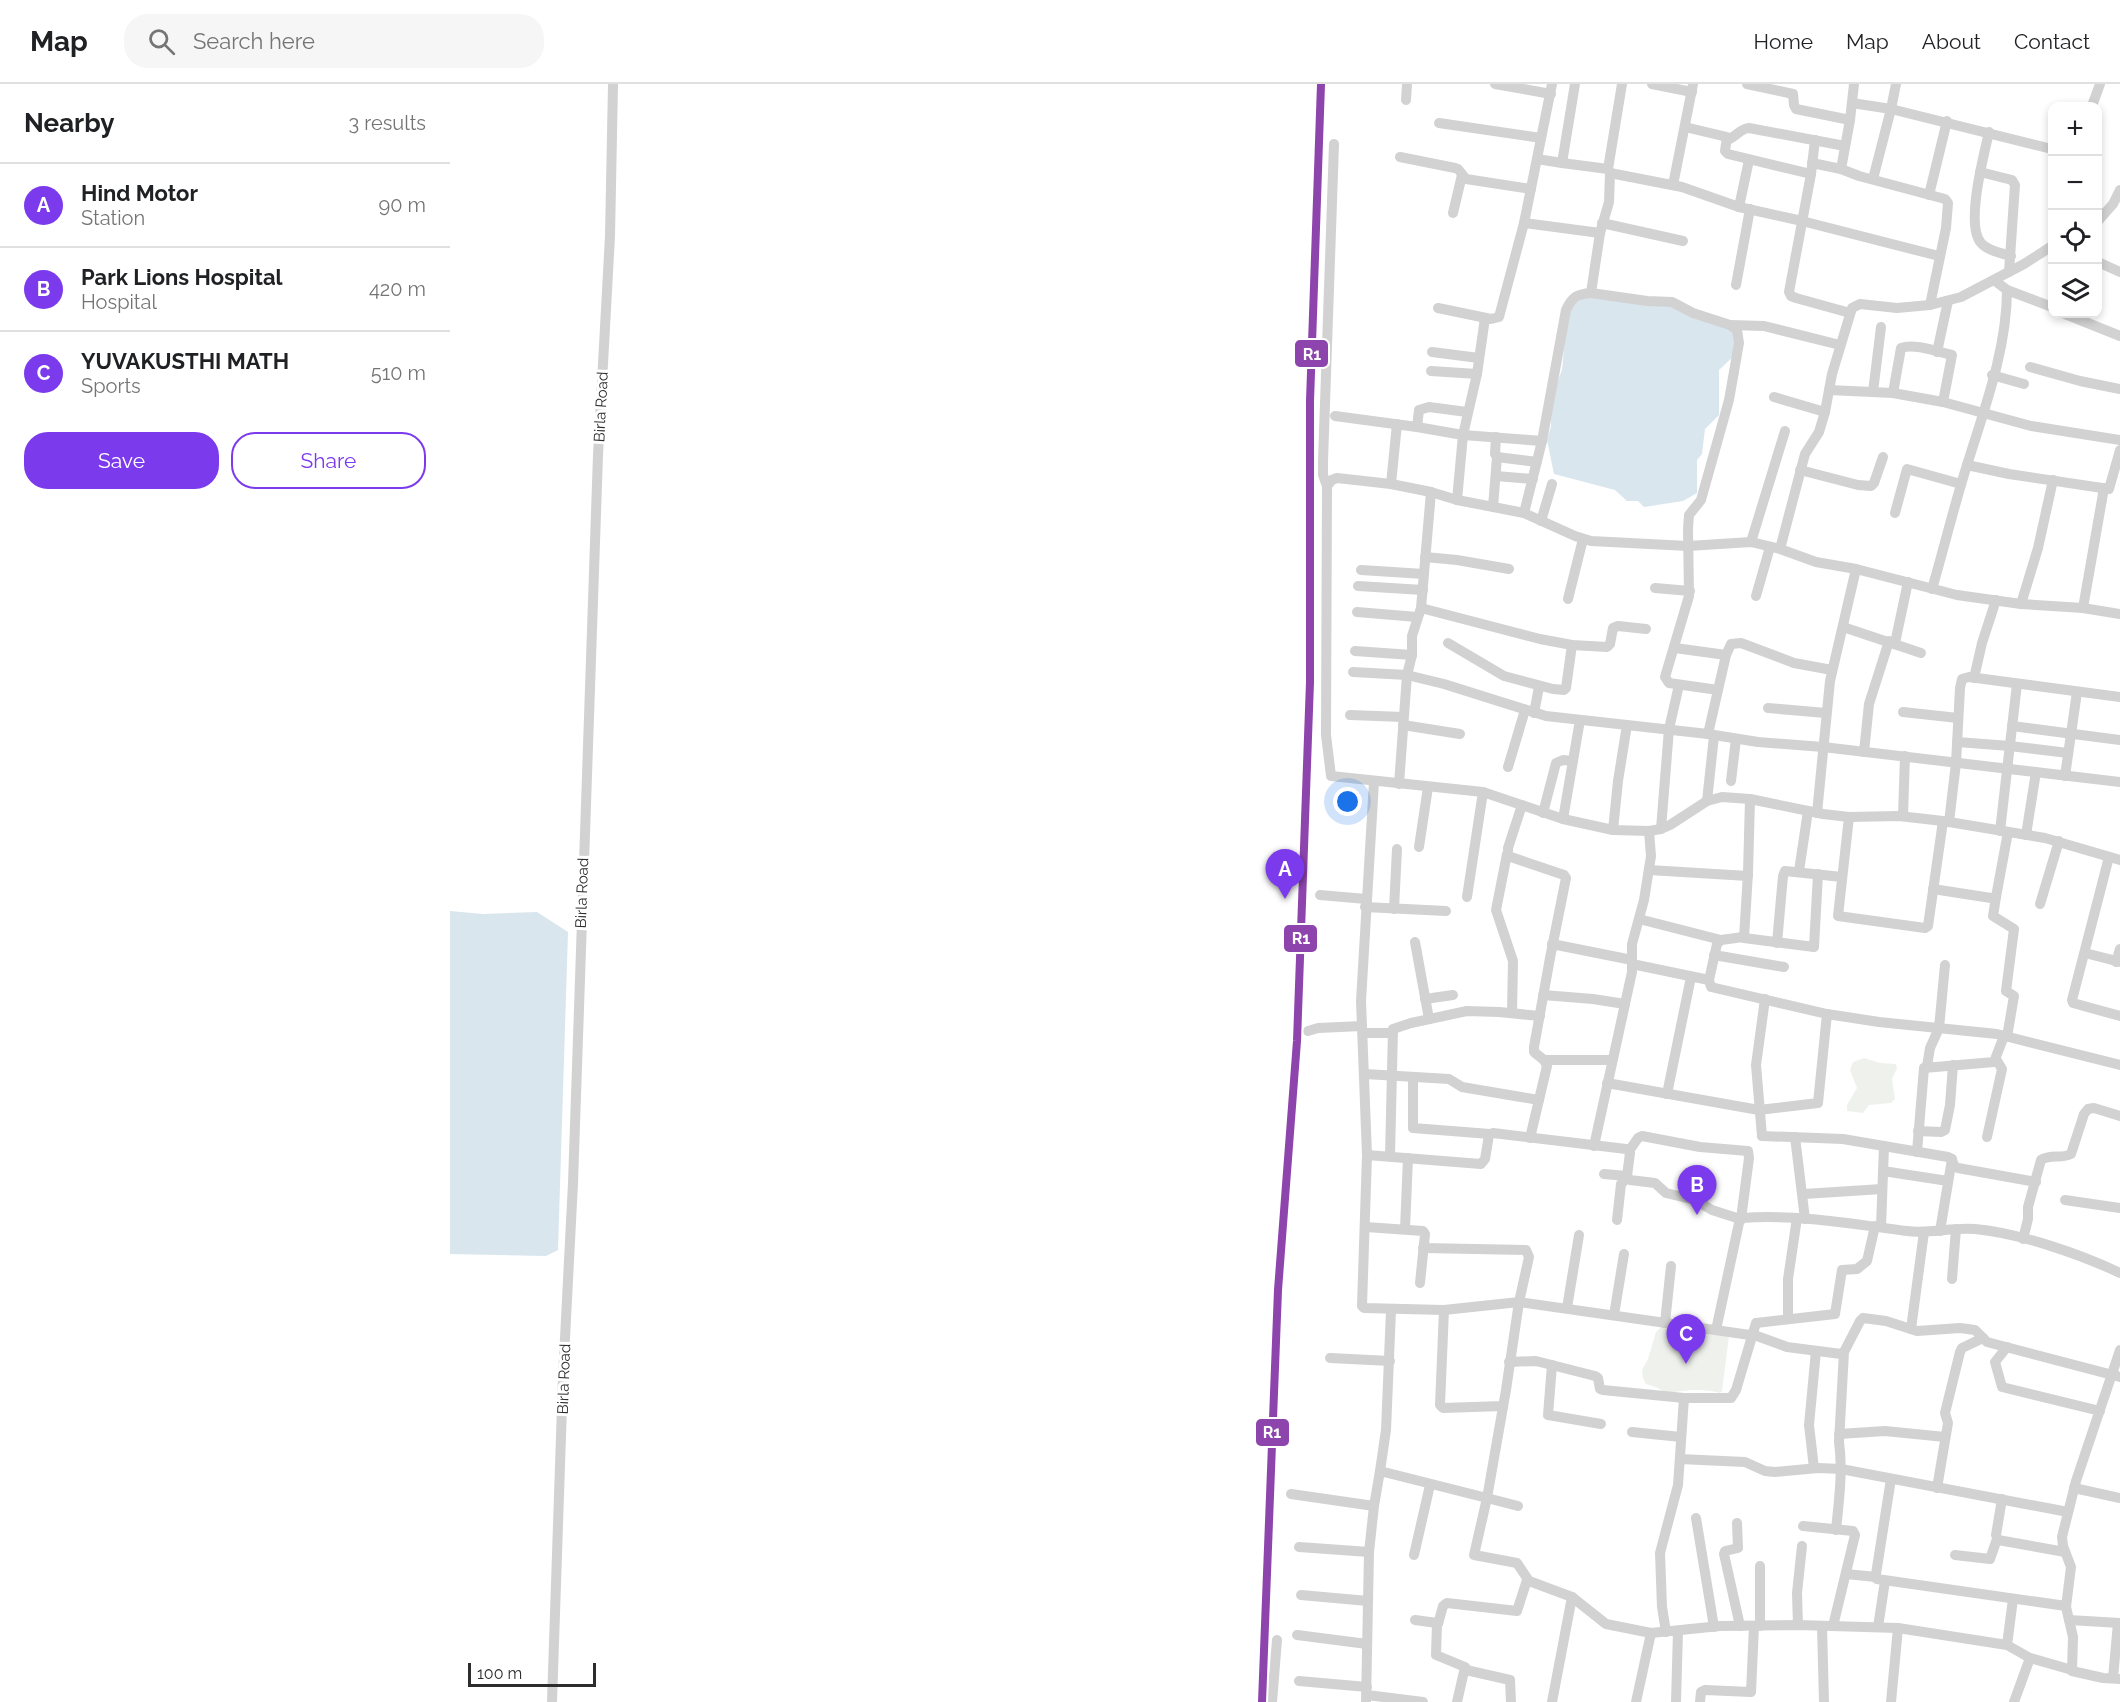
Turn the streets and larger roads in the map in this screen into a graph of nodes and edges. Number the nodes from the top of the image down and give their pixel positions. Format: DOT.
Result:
graph roads {
  1 [pos="613,84"];
  2 [pos="1407,84"];
  3 [pos="1495,84"];
  4 [pos="1575,84"];
  5 [pos="1622,84"];
  6 [pos="1652,84"];
  7 [pos="1747,84"];
  8 [pos="1854,84"];
  9 [pos="1896,84"];
  10 [pos="2100,84"];
  11 [pos="1692,88"];
  12 [pos="1551,89"];
  13 [pos="1406,100"];
  14 [pos="2093,102"];
  15 [pos="1852,103"];
  16 [pos="1891,109"];
  17 [pos="1850,120"];
  18 [pos="1947,121"];
  19 [pos="1439,123"];
  20 [pos="1685,126"];
  21 [pos="1989,132"];
  22 [pos="1541,138"];
  23 [pos="1727,140"];
  24 [pos="1815,140"];
  25 [pos="1334,144"];
  26 [pos="1845,146"];
  27 [pos="2048,148"];
  28 [pos="1400,157"];
  29 [pos="1537,159"];
  30 [pos="1749,160"];
  31 [pos="1562,163"];
  32 [pos="1841,168"];
  33 [pos="1811,169"];
  34 [pos="1609,171"];
  35 [pos="1980,172"];
  36 [pos="1462,175"];
  37 [pos="1873,179"];
  38 [pos="1673,185"];
  39 [pos="1532,189"];
  40 [pos="2120,190"];
  41 [pos="1929,195"];
  42 [pos="2116,205"];
  43 [pos="1745,208"];
  44 [pos="1453,213"];
  45 [pos="2102,217"];
  46 [pos="1802,221"];
  47 [pos="1524,223"];
  48 [pos="1601,228"];
  49 [pos="1683,241"];
  50 [pos="2048,248"];
  51 [pos="1939,256"];
  52 [pos="2011,256"];
  53 [pos="2102,264"];
  54 [pos="2009,272"];
  55 [pos="2120,272"];
  56 [pos="1994,280"];
  57 [pos="1736,285"];
  58 [pos="2007,290"];
  59 [pos="1591,292"];
  60 [pos="1948,301"];
  61 [pos="1930,305"];
  62 [pos="2048,305"];
  63 [pos="1438,308"];
  64 [pos="1850,313"];
  65 [pos="1485,318"];
  66 [pos="2075,318"];
  67 [pos="1730,325"];
  68 [pos="1881,327"];
  69 [pos="2120,336"];
  70 [pos="1840,345"];
  71 [pos="1432,352"];
  72 [pos="1937,352"];
  73 [pos="1479,358"];
  74 [pos="2030,367"];
  75 [pos="1431,371"];
  76 [pos="1478,374"];
  77 [pos="1992,375"];
  78 [pos="2024,384"];
  79 [pos="2120,388"];
  80 [pos="1829,390"];
  81 [pos="1873,392"];
  82 [pos="1893,393"];
  83 [pos="1774,397"];
  84 [pos="1943,402"];
  85 [pos="1467,412"];
  86 [pos="1826,412"];
  87 [pos="1983,413"];
  88 [pos="1335,416"];
  89 [pos="1397,424"];
  90 [pos="1417,427"];
  91 [pos="1785,431"];
  92 [pos="1463,435"];
  93 [pos="1496,437"];
  94 [pos="2120,440"];
  95 [pos="1542,441"];
  96 [pos="2120,450"];
  97 [pos="1497,457"];
  98 [pos="1883,457"];
  99 [pos="1537,462"];
  100 [pos="1967,465"];
  101 [pos="1800,470"];
  102 [pos="1496,476"];
  103 [pos="1533,479"];
  104 [pos="2053,480"];
  105 [pos="1391,484"];
  106 [pos="1552,484"];
  107 [pos="1961,484"];
  108 [pos="1327,486"];
  109 [pos="2111,490"];
  110 [pos="1431,492"];
  111 [pos="1457,500"];
  112 [pos="1493,507"];
  113 [pos="1524,513"];
  114 [pos="1895,513"];
  115 [pos="1541,521"];
  116 [pos="1583,539"];
  117 [pos="1751,542"];
  118 [pos="1688,546"];
  119 [pos="1775,548"];
  120 [pos="1425,556"];
  121 [pos="1509,569"];
  122 [pos="1856,569"];
  123 [pos="1361,570"];
  124 [pos="1424,574"];
  125 [pos="1908,582"];
  126 [pos="1358,586"];
  127 [pos="1655,588"];
  128 [pos="1932,589"];
  129 [pos="1423,590"];
  130 [pos="1690,591"];
  131 [pos="1756,596"];
  132 [pos="1568,599"];
  133 [pos="1996,600"];
  134 [pos="2021,604"];
  135 [pos="2083,608"];
  136 [pos="1357,612"];
  137 [pos="1419,612"];
  138 [pos="2120,614"];
  139 [pos="1843,627"];
  140 [pos="1646,629"];
  141 [pos="1892,642"];
  142 [pos="1448,643"];
  143 [pos="1572,645"];
  144 [pos="1675,648"];
  145 [pos="1355,651"];
  146 [pos="1921,652"];
  147 [pos="1412,654"];
  148 [pos="1726,655"];
  149 [pos="1832,670"];
  150 [pos="1353,672"];
  151 [pos="1407,675"];
  152 [pos="1974,678"];
  153 [pos="2017,684"];
  154 [pos="1679,685"];
  155 [pos="1539,687"];
  156 [pos="1718,690"];
  157 [pos="2077,692"];
  158 [pos="2120,697"];
  159 [pos="1768,708"];
  160 [pos="1529,711"];
  161 [pos="1904,712"];
  162 [pos="1826,713"];
  163 [pos="1350,715"];
  164 [pos="1958,718"];
  165 [pos="1580,720"];
  166 [pos="1403,721"];
  167 [pos="1627,725"];
  168 [pos="2012,726"];
  169 [pos="1669,729"];
  170 [pos="1460,734"];
  171 [pos="2071,734"];
  172 [pos="1711,735"];
  173 [pos="1736,739"];
  174 [pos="2120,740"];
  175 [pos="1957,742"];
  176 [pos="2010,746"];
  177 [pos="1823,747"];
  178 [pos="1864,752"];
  179 [pos="2068,753"];
  180 [pos="1905,756"];
  181 [pos="1573,761"];
  182 [pos="1956,763"];
  183 [pos="1508,767"];
  184 [pos="2007,769"];
  185 [pos="2036,772"];
  186 [pos="2065,776"];
  187 [pos="1731,781"];
  188 [pos="1374,782"];
  189 [pos="2120,782"];
  190 [pos="1399,784"];
  191 [pos="1428,787"];
  192 [pos="1484,792"];
  193 [pos="1749,799"];
  194 [pos="1707,801"];
  195 [pos="1522,805"];
  196 [pos="1812,812"];
  197 [pos="1543,813"];
  198 [pos="1903,816"];
  199 [pos="1849,817"];
  200 [pos="1563,819"];
  201 [pos="1946,822"];
  202 [pos="1661,829"];
  203 [pos="1613,830"];
  204 [pos="1649,831"];
  205 [pos="2004,831"];
  206 [pos="2026,834"];
  207 [pos="2060,841"];
  208 [pos="1419,847"];
  209 [pos="1397,849"];
  210 [pos="1507,854"];
  211 [pos="2115,858"];
  212 [pos="1649,870"];
  213 [pos="1799,871"];
  214 [pos="1818,874"];
  215 [pos="1748,876"];
  216 [pos="1842,877"];
  217 [pos="1933,889"];
  218 [pos="1320,895"];
  219 [pos="1467,897"];
  220 [pos="1996,897"];
  221 [pos="1366,903"];
  222 [pos="2040,904"];
  223 [pos="1394,909"];
  224 [pos="1446,911"];
  225 [pos="1639,919"];
  226 [pos="1743,937"];
  227 [pos="1721,940"];
  228 [pos="1415,942"];
  229 [pos="1777,943"];
  230 [pos="1552,944"];
  231 [pos="2120,949"];
  232 [pos="2085,953"];
  233 [pos="1714,955"];
  234 [pos="1632,962"];
  235 [pos="2118,962"];
  236 [pos="1945,965"];
  237 [pos="1784,968"];
  238 [pos="1691,977"];
  239 [pos="1708,980"];
  240 [pos="1453,995"];
  241 [pos="1543,995"];
  242 [pos="1425,999"];
  243 [pos="1765,999"];
  244 [pos="1625,1004"];
  245 [pos="1512,1013"];
  246 [pos="1827,1014"];
  247 [pos="1540,1016"];
  248 [pos="2120,1016"];
  249 [pos="1429,1019"];
  250 [pos="1939,1028"];
  251 [pos="1363,1030"];
  252 [pos="1308,1031"];
  253 [pos="1392,1033"];
  254 [pos="2006,1036"];
  255 [pos="1996,1059"];
  256 [pos="1544,1060"];
  257 [pos="1612,1060"];
  258 [pos="1953,1065"];
  259 [pos="2120,1065"];
  260 [pos="1927,1066"];
  261 [pos="1365,1074"];
  262 [pos="1393,1076"];
  263 [pos="1413,1077"];
  264 [pos="1607,1083"];
  265 [pos="1668,1094"];
  266 [pos="1539,1100"];
  267 [pos="1759,1110"];
  268 [pos="2120,1116"];
  269 [pos="1918,1131"];
  270 [pos="1490,1134"];
  271 [pos="1795,1137"];
  272 [pos="1987,1137"];
  273 [pos="1530,1138"];
  274 [pos="1594,1146"];
  275 [pos="1884,1146"];
  276 [pos="1629,1150"];
  277 [pos="1917,1152"];
  278 [pos="1367,1155"];
  279 [pos="1390,1156"];
  280 [pos="1408,1158"];
  281 [pos="1952,1159"];
  282 [pos="1883,1171"];
  283 [pos="1604,1174"];
  284 [pos="1627,1177"];
  285 [pos="1948,1181"];
  286 [pos="2036,1182"];
  287 [pos="1882,1189"];
  288 [pos="1803,1194"];
  289 [pos="2065,1200"];
  290 [pos="2120,1208"];
  291 [pos="1740,1219"];
  292 [pos="1801,1219"];
  293 [pos="1617,1220"];
  294 [pos="1366,1227"];
  295 [pos="1878,1227"];
  296 [pos="1405,1229"];
  297 [pos="1956,1229"];
  298 [pos="1940,1231"];
  299 [pos="1924,1232"];
  300 [pos="1579,1235"];
  301 [pos="2023,1239"];
  302 [pos="1423,1248"];
  303 [pos="1624,1254"];
  304 [pos="1671,1266"];
  305 [pos="2120,1273"];
  306 [pos="1952,1279"];
  307 [pos="1420,1283"];
  308 [pos="1519,1302"];
  309 [pos="1567,1308"];
  310 [pos="1391,1310"];
  311 [pos="1444,1310"];
  312 [pos="1614,1315"];
  313 [pos="1788,1319"];
  314 [pos="1665,1323"];
  315 [pos="1911,1329"];
  316 [pos="1716,1330"];
  317 [pos="1753,1335"];
  318 [pos="1983,1338"];
  319 [pos="2007,1347"];
  320 [pos="2120,1350"];
  321 [pos="1816,1351"];
  322 [pos="1844,1352"];
  323 [pos="1330,1358"];
  324 [pos="1390,1361"];
  325 [pos="1509,1362"];
  326 [pos="1552,1365"];
  327 [pos="2116,1375"];
  328 [pos="1684,1398"];
  329 [pos="1503,1406"];
  330 [pos="2100,1411"];
  331 [pos="1601,1424"];
  332 [pos="1632,1432"];
  333 [pos="1839,1434"];
  334 [pos="1681,1437"];
  335 [pos="1945,1437"];
  336 [pos="1680,1458"];
  337 [pos="1814,1468"];
  338 [pos="1841,1468"];
  339 [pos="1380,1471"];
  340 [pos="1891,1479"];
  341 [pos="1431,1485"];
  342 [pos="1937,1488"];
  343 [pos="2074,1488"];
  344 [pos="1291,1494"];
  345 [pos="1487,1498"];
  346 [pos="2120,1498"];
  347 [pos="2002,1499"];
  348 [pos="1374,1506"];
  349 [pos="1518,1506"];
  350 [pos="2068,1512"];
  351 [pos="1696,1518"];
  352 [pos="1737,1523"];
  353 [pos="1803,1526"];
  354 [pos="1836,1530"];
  355 [pos="1997,1539"];
  356 [pos="1802,1546"];
  357 [pos="1299,1547"];
  358 [pos="1369,1552"];
  359 [pos="2065,1552"];
  360 [pos="1414,1555"];
  361 [pos="1955,1555"];
  362 [pos="1760,1566"];
  363 [pos="1846,1574"];
  364 [pos="1880,1579"];
  365 [pos="1527,1580"];
  366 [pos="1301,1595"];
  367 [pos="1572,1598"];
  368 [pos="2013,1599"];
  369 [pos="1368,1601"];
  370 [pos="2066,1606"];
  371 [pos="1415,1620"];
  372 [pos="2068,1620"];
  373 [pos="2119,1623"];
  374 [pos="1438,1624"];
  375 [pos="1798,1625"];
  376 [pos="1740,1626"];
  377 [pos="1757,1626"];
  378 [pos="1828,1626"];
  379 [pos="1714,1627"];
  380 [pos="1878,1627"];
  381 [pos="1899,1628"];
  382 [pos="1678,1631"];
  383 [pos="1666,1632"];
  384 [pos="1651,1633"];
  385 [pos="1298,1635"];
  386 [pos="1276,1640"];
  387 [pos="1367,1644"];
  388 [pos="2007,1645"];
  389 [pos="2030,1658"];
  390 [pos="1466,1670"];
  391 [pos="2072,1670"];
  392 [pos="2117,1678"];
  393 [pos="1299,1681"];
  394 [pos="1367,1695"];
  395 [pos="552,1702"];
  396 [pos="1272,1702"];
  397 [pos="1423,1702"];
  398 [pos="1457,1702"];
  399 [pos="1511,1702"];
  400 [pos="1516,1702"];
  401 [pos="1552,1702"];
  402 [pos="1636,1702"];
  403 [pos="1676,1702"];
  404 [pos="1700,1702"];
  405 [pos="1824,1702"];
  406 [pos="1890,1702"];
  407 [pos="2014,1702"];
  1 -- 395 [label="street, Birla Road"];
  2 -- 13 [label="street"];
  3 -- 12 [label="street"];
  4 -- 31 [label="street"];
  5 -- 34 [label="street"];
  6 -- 11 [label="street"];
  7 -- 17 [label="street"];
  8 -- 15 [label="street"];
  9 -- 16 [label="street"];
  10 -- 14 [label="street"];
  11 -- 20 [label="street"];
  12 -- 22 [label="street"];
  15 -- 16 [label="street"];
  15 -- 17 [label="street"];
  16 -- 18 [label="street"];
  16 -- 37 [label="street"];
  17 -- 26 [label="street"];
  18 -- 21 [label="street"];
  18 -- 41 [label="street"];
  19 -- 22 [label="street"];
  20 -- 23 [label="street"];
  20 -- 38 [label="street"];
  21 -- 27 [label="street"];
  21 -- 35 [label="street"];
  22 -- 29 [label="street"];
  23 -- 24 [label="street"];
  23 -- 30 [label="street"];
  24 -- 26 [label="street"];
  24 -- 33 [label="street"];
  25 -- 108 [label="street"];
  26 -- 32 [label="street"];
  28 -- 36 [label="street"];
  29 -- 31 [label="street"];
  29 -- 39 [label="street"];
  30 -- 33 [label="street"];
  30 -- 43 [label="street"];
  31 -- 34 [label="street"];
  32 -- 33 [label="street"];
  32 -- 37 [label="street"];
  33 -- 46 [label="street"];
  34 -- 38 [label="street"];
  34 -- 48 [label="street"];
  35 -- 52 [label="street"];
  35 -- 52 [label="street"];
  36 -- 39 [label="street"];
  36 -- 44 [label="street"];
  37 -- 41 [label="street"];
  38 -- 43 [label="street"];
  39 -- 47 [label="street"];
  40 -- 42 [label="street"];
  41 -- 51 [label="street"];
  42 -- 45 [label="street"];
  43 -- 46 [label="street"];
  43 -- 57 [label="street"];
  46 -- 51 [label="street"];
  46 -- 64 [label="street"];
  47 -- 48 [label="street"];
  47 -- 65 [label="street"];
  48 -- 49 [label="street"];
  48 -- 59 [label="street"];
  50 -- 54 [label="street"];
  51 -- 61 [label="street"];
  52 -- 54 [label="street"];
  53 -- 55 [label="street"];
  54 -- 56 [label="street"];
  56 -- 58 [label="street"];
  56 -- 60 [label="street"];
  58 -- 62 [label="street"];
  58 -- 77 [label="street"];
  59 -- 67 [label="street"];
  59 -- 95 [label="street"];
  60 -- 61 [label="street"];
  60 -- 72 [label="street"];
  61 -- 64 [label="street"];
  63 -- 65 [label="street"];
  64 -- 70 [label="street"];
  65 -- 73 [label="street"];
  66 -- 69 [label="street"];
  67 -- 70 [label="street"];
  67 -- 118 [label="street"];
  68 -- 81 [label="street"];
  70 -- 80 [label="street"];
  71 -- 73 [label="street"];
  72 -- 82 [label="street"];
  72 -- 84 [label="street"];
  73 -- 76 [label="street"];
  74 -- 79 [label="street"];
  75 -- 76 [label="street"];
  76 -- 85 [label="street"];
  77 -- 78 [label="street"];
  77 -- 87 [label="street"];
  80 -- 81 [label="street"];
  80 -- 86 [label="street"];
  81 -- 82 [label="street"];
  82 -- 84 [label="street"];
  83 -- 86 [label="street"];
  84 -- 87 [label="street"];
  85 -- 90 [label="street"];
  85 -- 92 [label="street"];
  86 -- 101 [label="street"];
  87 -- 94 [label="street"];
  87 -- 100 [label="street"];
  88 -- 89 [label="street"];
  89 -- 90 [label="street"];
  89 -- 105 [label="street"];
  90 -- 92 [label="street"];
  91 -- 117 [label="street"];
  92 -- 93 [label="street"];
  92 -- 111 [label="street"];
  93 -- 95 [label="street"];
  93 -- 97 [label="street"];
  95 -- 99 [label="street"];
  96 -- 109 [label="street"];
  97 -- 99 [label="street"];
  97 -- 102 [label="street"];
  98 -- 101 [label="street"];
  99 -- 103 [label="street"];
  100 -- 104 [label="street"];
  100 -- 107 [label="street"];
  101 -- 119 [label="street"];
  102 -- 103 [label="street"];
  102 -- 112 [label="street"];
  103 -- 113 [label="street"];
  104 -- 109 [label="street"];
  104 -- 134 [label="street"];
  105 -- 108 [label="street"];
  105 -- 110 [label="street"];
  106 -- 115 [label="street"];
  107 -- 114 [label="street"];
  107 -- 128 [label="street"];
  108 -- 188 [label="street"];
  109 -- 135 [label="street"];
  110 -- 111 [label="street"];
  110 -- 120 [label="street"];
  111 -- 112 [label="street"];
  112 -- 113 [label="street"];
  113 -- 115 [label="street"];
  115 -- 116 [label="street"];
  116 -- 118 [label="street"];
  116 -- 132 [label="street"];
  117 -- 118 [label="street"];
  117 -- 119 [label="street"];
  118 -- 130 [label="street"];
  119 -- 122 [label="street"];
  119 -- 131 [label="street"];
  120 -- 121 [label="street"];
  120 -- 124 [label="street"];
  122 -- 125 [label="street"];
  122 -- 139 [label="street"];
  123 -- 124 [label="street"];
  124 -- 129 [label="street"];
  125 -- 128 [label="street"];
  125 -- 141 [label="street"];
  126 -- 129 [label="street"];
  127 -- 130 [label="street"];
  128 -- 133 [label="street"];
  129 -- 137 [label="street"];
  130 -- 144 [label="street"];
  133 -- 134 [label="street"];
  133 -- 152 [label="street"];
  134 -- 135 [label="street"];
  135 -- 138 [label="street"];
  136 -- 137 [label="street"];
  137 -- 143 [label="street"];
  137 -- 147 [label="street"];
  139 -- 141 [label="street"];
  139 -- 149 [label="street"];
  140 -- 143 [label="street"];
  141 -- 146 [label="street"];
  141 -- 178 [label="street"];
  142 -- 155 [label="street"];
  143 -- 155 [label="street"];
  144 -- 148 [label="street"];
  144 -- 154 [label="street"];
  145 -- 147 [label="street"];
  147 -- 151 [label="street"];
  148 -- 149 [label="street"];
  148 -- 156 [label="street"];
  149 -- 162 [label="street"];
  150 -- 151 [label="street"];
  151 -- 160 [label="street"];
  151 -- 166 [label="street"];
  152 -- 153 [label="street"];
  152 -- 164 [label="street"];
  153 -- 157 [label="street"];
  153 -- 168 [label="street"];
  154 -- 156 [label="street"];
  154 -- 169 [label="street"];
  155 -- 160 [label="street"];
  156 -- 172 [label="street"];
  157 -- 158 [label="street"];
  157 -- 171 [label="street"];
  159 -- 162 [label="street"];
  160 -- 165 [label="street"];
  160 -- 183 [label="street"];
  161 -- 164 [label="street"];
  162 -- 177 [label="street"];
  163 -- 166 [label="street"];
  164 -- 175 [label="street"];
  165 -- 167 [label="street"];
  165 -- 181 [label="street"];
  166 -- 170 [label="street"];
  166 -- 190 [label="street"];
  167 -- 169 [label="street"];
  167 -- 203 [label="street"];
  168 -- 171 [label="street"];
  168 -- 176 [label="street"];
  169 -- 172 [label="street"];
  169 -- 202 [label="street"];
  171 -- 174 [label="street"];
  171 -- 179 [label="street"];
  172 -- 173 [label="street"];
  172 -- 194 [label="street"];
  173 -- 177 [label="street"];
  173 -- 187 [label="street"];
  175 -- 176 [label="street"];
  175 -- 182 [label="street"];
  176 -- 179 [label="street"];
  176 -- 184 [label="street"];
  177 -- 178 [label="street"];
  177 -- 196 [label="street"];
  178 -- 180 [label="street"];
  179 -- 186 [label="street"];
  180 -- 182 [label="street"];
  180 -- 198 [label="street"];
  181 -- 197 [label="street"];
  181 -- 200 [label="street"];
  182 -- 184 [label="street"];
  182 -- 201 [label="street"];
  184 -- 185 [label="street"];
  184 -- 205 [label="street"];
  185 -- 186 [label="street"];
  185 -- 206 [label="street"];
  186 -- 189 [label="street"];
  188 -- 190 [label="street"];
  188 -- 221 [label="street"];
  190 -- 191 [label="street"];
  191 -- 192 [label="street"];
  191 -- 208 [label="street"];
  192 -- 195 [label="street"];
  192 -- 219 [label="street"];
  193 -- 194 [label="street"];
  193 -- 196 [label="street"];
  193 -- 215 [label="street"];
  194 -- 202 [label="street"];
  195 -- 197 [label="street"];
  195 -- 210 [label="street"];
  196 -- 199 [label="street"];
  196 -- 213 [label="street"];
  197 -- 200 [label="street"];
  198 -- 199 [label="street"];
  198 -- 201 [label="street"];
  199 -- 216 [label="street"];
  200 -- 203 [label="street"];
  201 -- 205 [label="street"];
  201 -- 217 [label="street"];
  202 -- 204 [label="street"];
  203 -- 204 [label="street"];
  204 -- 212 [label="street"];
  205 -- 206 [label="street"];
  205 -- 220 [label="street"];
  206 -- 207 [label="street"];
  207 -- 211 [label="street"];
  207 -- 222 [label="street"];
  209 -- 223 [label="street"];
  210 -- 230 [label="street"];
  210 -- 245 [label="street"];
  211 -- 232 [label="street"];
  212 -- 215 [label="street"];
  212 -- 225 [label="street"];
  213 -- 214 [label="street"];
  213 -- 229 [label="street"];
  214 -- 216 [label="street"];
  214 -- 229 [label="street"];
  215 -- 226 [label="street"];
  216 -- 217 [label="street"];
  217 -- 220 [label="street"];
  218 -- 221 [label="street"];
  220 -- 254 [label="street"];
  221 -- 223 [label="street"];
  221 -- 251 [label="street"];
  223 -- 224 [label="street"];
  225 -- 227 [label="street"];
  225 -- 234 [label="street"];
  226 -- 227 [label="street"];
  226 -- 229 [label="street"];
  227 -- 233 [label="street"];
  228 -- 242 [label="street"];
  230 -- 234 [label="street"];
  230 -- 241 [label="street"];
  231 -- 235 [label="street"];
  232 -- 235 [label="street"];
  232 -- 248 [label="street"];
  233 -- 237 [label="street"];
  233 -- 239 [label="street"];
  234 -- 238 [label="street"];
  234 -- 244 [label="street"];
  236 -- 250 [label="street"];
  238 -- 239 [label="street"];
  238 -- 265 [label="street"];
  239 -- 243 [label="street"];
  240 -- 242 [label="street"];
  241 -- 244 [label="street"];
  241 -- 247 [label="street"];
  242 -- 249 [label="street"];
  243 -- 246 [label="street"];
  243 -- 267 [label="street"];
  244 -- 257 [label="street"];
  245 -- 247 [label="street"];
  245 -- 249 [label="street"];
  246 -- 250 [label="street"];
  246 -- 267 [label="street"];
  247 -- 256 [label="street"];
  249 -- 253 [label="street"];
  250 -- 254 [label="street"];
  250 -- 260 [label="street"];
  251 -- 252 [label="street"];
  251 -- 253 [label="street"];
  251 -- 261 [label="street"];
  253 -- 262 [label="street"];
  254 -- 255 [label="street"];
  254 -- 259 [label="street"];
  255 -- 258 [label="street"];
  255 -- 272 [label="street"];
  256 -- 257 [label="street"];
  256 -- 266 [label="street"];
  257 -- 264 [label="street"];
  258 -- 260 [label="street"];
  258 -- 269 [label="street"];
  260 -- 269 [label="street"];
  261 -- 262 [label="street"];
  261 -- 278 [label="street"];
  262 -- 263 [label="street"];
  262 -- 279 [label="street"];
  263 -- 266 [label="street"];
  263 -- 270 [label="street"];
  264 -- 265 [label="street"];
  264 -- 274 [label="street"];
  265 -- 267 [label="street"];
  266 -- 273 [label="street"];
  267 -- 271 [label="street"];
  268 -- 286 [label="street"];
  269 -- 277 [label="street"];
  270 -- 273 [label="street"];
  270 -- 280 [label="street"];
  271 -- 275 [label="street"];
  271 -- 288 [label="street"];
  273 -- 274 [label="street"];
  274 -- 276 [label="street"];
  275 -- 277 [label="street"];
  275 -- 282 [label="street"];
  276 -- 284 [label="street"];
  276 -- 291 [label="street"];
  277 -- 281 [label="street"];
  278 -- 279 [label="street"];
  278 -- 294 [label="street"];
  279 -- 280 [label="street"];
  280 -- 296 [label="street"];
  281 -- 285 [label="street"];
  281 -- 286 [label="street"];
  282 -- 285 [label="street"];
  282 -- 287 [label="street"];
  283 -- 284 [label="street"];
  284 -- 291 [label="street"];
  284 -- 293 [label="street"];
  285 -- 298 [label="street"];
  286 -- 301 [label="street"];
  287 -- 288 [label="street"];
  287 -- 295 [label="street"];
  288 -- 292 [label="street"];
  289 -- 290 [label="street"];
  291 -- 292 [label="street"];
  291 -- 316 [label="street"];
  292 -- 295 [label="street"];
  292 -- 313 [label="street"];
  294 -- 296 [label="street"];
  294 -- 310 [label="street"];
  295 -- 299 [label="street"];
  295 -- 313 [label="street"];
  296 -- 302 [label="street"];
  297 -- 298 [label="street"];
  297 -- 301 [label="street"];
  297 -- 306 [label="street"];
  298 -- 299 [label="street"];
  299 -- 315 [label="street"];
  300 -- 309 [label="street"];
  301 -- 305 [label="street"];
  302 -- 307 [label="street"];
  302 -- 308 [label="street"];
  303 -- 312 [label="street"];
  304 -- 314 [label="street"];
  308 -- 309 [label="street"];
  308 -- 311 [label="street"];
  308 -- 325 [label="street"];
  309 -- 312 [label="street"];
  310 -- 311 [label="street"];
  310 -- 324 [label="street"];
  311 -- 329 [label="street"];
  312 -- 314 [label="street"];
  313 -- 317 [label="street"];
  314 -- 316 [label="street"];
  315 -- 318 [label="street"];
  315 -- 322 [label="street"];
  316 -- 317 [label="street"];
  317 -- 321 [label="street"];
  317 -- 328 [label="street"];
  318 -- 319 [label="street"];
  318 -- 335 [label="street"];
  319 -- 327 [label="street"];
  319 -- 330 [label="street"];
  320 -- 327 [label="street"];
  321 -- 322 [label="street"];
  321 -- 337 [label="street"];
  322 -- 333 [label="street"];
  323 -- 324 [label="street"];
  324 -- 339 [label="street"];
  325 -- 326 [label="street"];
  325 -- 329 [label="street"];
  326 -- 328 [label="street"];
  326 -- 331 [label="street"];
  327 -- 330 [label="street"];
  328 -- 334 [label="street"];
  329 -- 345 [label="street"];
  330 -- 343 [label="street"];
  332 -- 334 [label="street"];
  333 -- 335 [label="street"];
  333 -- 338 [label="street"];
  334 -- 336 [label="street"];
  335 -- 342 [label="street"];
  336 -- 337 [label="street"];
  336 -- 383 [label="street"];
  337 -- 338 [label="street"];
  338 -- 340 [label="street"];
  338 -- 354 [label="street"];
  339 -- 341 [label="street"];
  339 -- 348 [label="street"];
  340 -- 342 [label="street"];
  340 -- 364 [label="street"];
  341 -- 345 [label="street"];
  341 -- 360 [label="street"];
  342 -- 347 [label="street"];
  343 -- 346 [label="street"];
  343 -- 350 [label="street"];
  344 -- 348 [label="street"];
  345 -- 349 [label="street"];
  345 -- 365 [label="street"];
  347 -- 350 [label="street"];
  347 -- 355 [label="street"];
  348 -- 358 [label="street"];
  350 -- 359 [label="street"];
  351 -- 379 [label="street"];
  352 -- 376 [label="street"];
  353 -- 354 [label="street"];
  354 -- 363 [label="street"];
  355 -- 359 [label="street"];
  355 -- 361 [label="street"];
  356 -- 375 [label="street"];
  357 -- 358 [label="street"];
  358 -- 369 [label="street"];
  359 -- 370 [label="street"];
  362 -- 377 [label="street"];
  363 -- 364 [label="street"];
  363 -- 378 [label="street"];
  364 -- 368 [label="street"];
  364 -- 380 [label="street"];
  365 -- 367 [label="street"];
  365 -- 374 [label="street"];
  366 -- 369 [label="street"];
  367 -- 384 [label="street"];
  367 -- 401 [label="street"];
  368 -- 370 [label="street"];
  368 -- 388 [label="street"];
  369 -- 387 [label="street"];
  370 -- 372 [label="street"];
  371 -- 374 [label="street"];
  372 -- 373 [label="street"];
  372 -- 391 [label="street"];
  373 -- 392 [label="street"];
  374 -- 390 [label="street"];
  375 -- 377 [label="street"];
  375 -- 378 [label="street"];
  376 -- 377 [label="street"];
  376 -- 379 [label="street"];
  377 -- 404 [label="street"];
  378 -- 380 [label="street"];
  378 -- 405 [label="street"];
  379 -- 382 [label="street"];
  380 -- 381 [label="street"];
  381 -- 388 [label="street"];
  381 -- 406 [label="street"];
  382 -- 383 [label="street"];
  382 -- 403 [label="street"];
  383 -- 384 [label="street"];
  384 -- 402 [label="street"];
  385 -- 387 [label="street"];
  386 -- 396 [label="street"];
  387 -- 394 [label="street"];
  388 -- 389 [label="street"];
  389 -- 391 [label="street"];
  389 -- 407 [label="street"];
  390 -- 398 [label="street"];
  390 -- 399 [label="street"];
  391 -- 392 [label="street"];
  393 -- 394 [label="street"];
  394 -- 397 [label="street"];
  399 -- 400 [label="street"];
}
